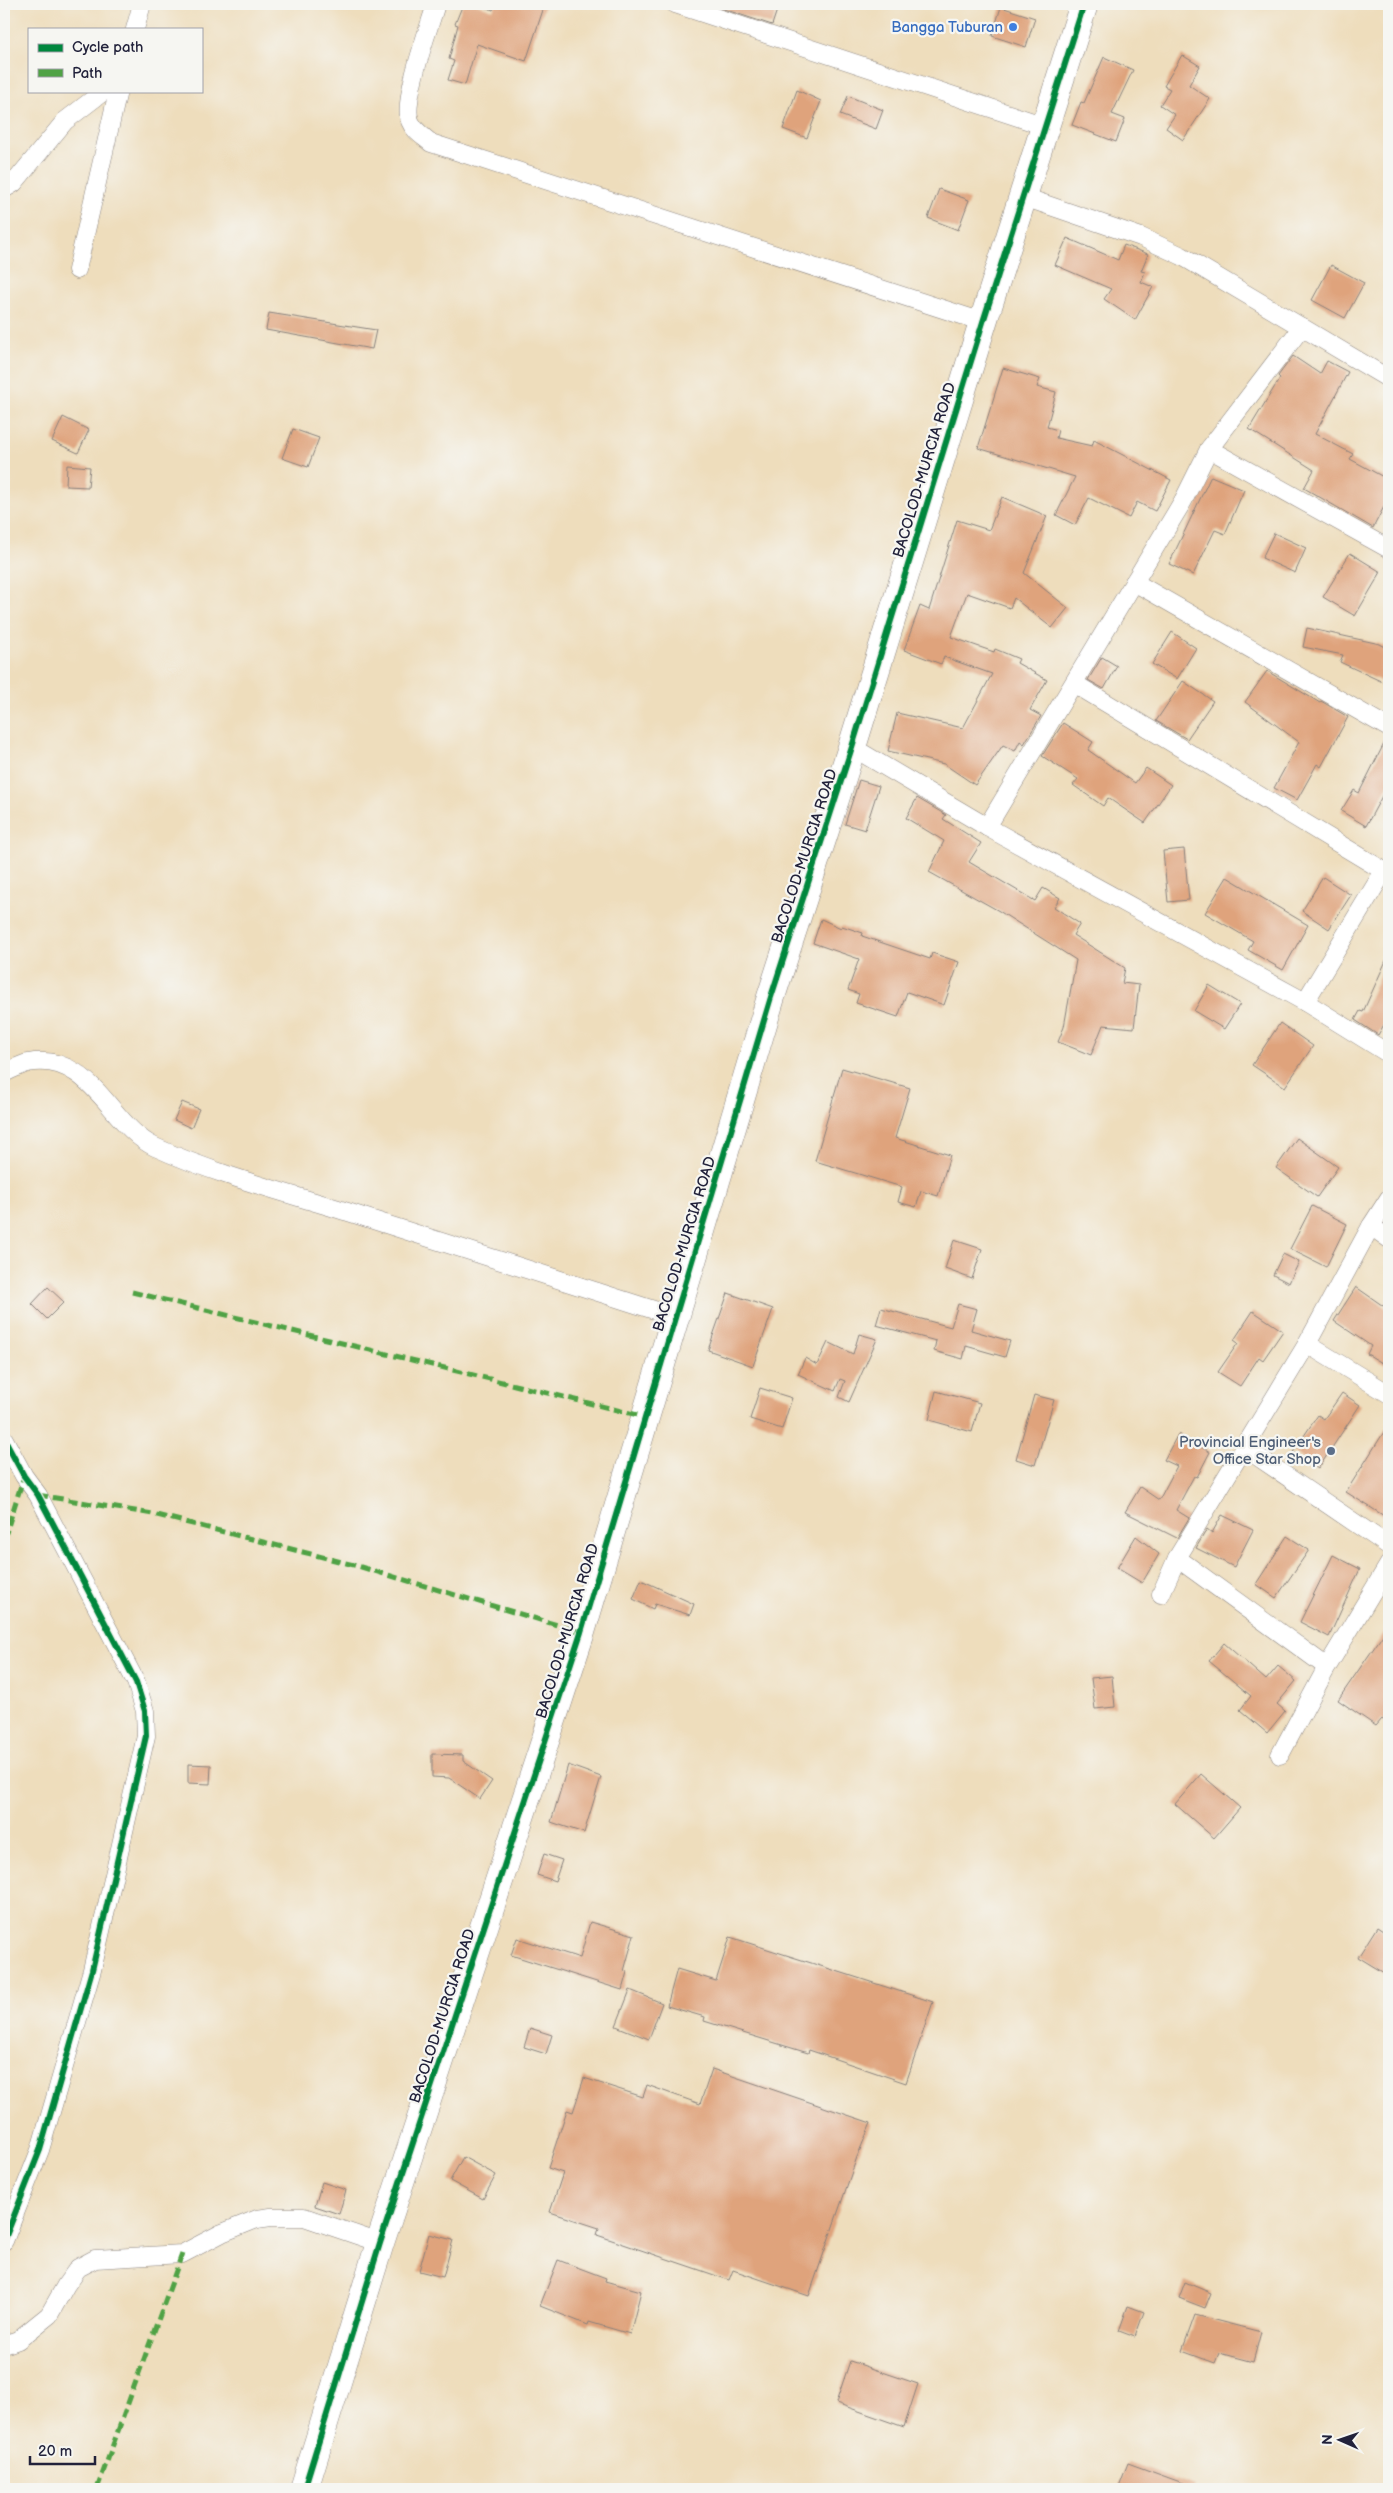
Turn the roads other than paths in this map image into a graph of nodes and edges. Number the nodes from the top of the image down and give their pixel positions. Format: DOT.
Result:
graph roads {
  1 [pos="142,4"];
  2 [pos="436,4"];
  3 [pos="675,4"];
  4 [pos="1084,4"];
  5 [pos="135,28"];
  6 [pos="103,92"];
  7 [pos="118,92"];
  8 [pos="1045,126"];
  9 [pos="4,189"];
  10 [pos="1024,197"];
  11 [pos="77,270"];
  12 [pos="983,322"];
  13 [pos="1302,327"];
  14 [pos="1389,380"];
  15 [pos="1208,449"];
  16 [pos="1389,549"];
  17 [pos="1134,582"];
  18 [pos="1075,684"];
  19 [pos="1389,728"];
  20 [pos="852,747"];
  21 [pos="987,827"];
  22 [pos="1386,872"];
  23 [pos="1305,1002"];
  24 [pos="1389,1054"];
  25 [pos="4,1073"];
  26 [pos="1389,1198"];
  27 [pos="1371,1226"];
  28 [pos="1389,1238"];
  29 [pos="676,1317"];
  30 [pos="1307,1344"];
  31 [pos="1389,1394"];
  32 [pos="4,1439"];
  33 [pos="1245,1448"];
  34 [pos="1389,1546"];
  35 [pos="1177,1558"];
  36 [pos="1389,1564"];
  37 [pos="1161,1594"];
  38 [pos="1326,1667"];
  39 [pos="1280,1755"];
  40 [pos="4,2241"];
  41 [pos="380,2244"];
  42 [pos="4,2345"];
  43 [pos="304,2489"];
  1 -- 5 [label="street"];
  2 -- 12 [label="street"];
  3 -- 8 [label="street"];
  4 -- 8 [label="main road, BACOLOD-MURCIA ROAD"];
  6 -- 9 [label="street"];
  7 -- 11 [label="street"];
  8 -- 10 [label="main road, BACOLOD-MURCIA ROAD"];
  10 -- 12 [label="main road, BACOLOD-MURCIA ROAD"];
  10 -- 13 [label="street"];
  12 -- 20 [label="main road, BACOLOD-MURCIA ROAD"];
  13 -- 14 [label="street"];
  13 -- 15 [label="street"];
  15 -- 16 [label="street"];
  15 -- 17 [label="street"];
  17 -- 18 [label="street"];
  17 -- 19 [label="street"];
  18 -- 21 [label="street"];
  18 -- 22 [label="street"];
  20 -- 21 [label="street"];
  20 -- 29 [label="main road, BACOLOD-MURCIA ROAD"];
  21 -- 23 [label="street"];
  22 -- 23 [label="street"];
  23 -- 24 [label="street"];
  25 -- 29 [label="street"];
  26 -- 27 [label="street"];
  27 -- 28 [label="street"];
  27 -- 30 [label="street"];
  29 -- 41 [label="main road, BACOLOD-MURCIA ROAD"];
  30 -- 31 [label="street"];
  30 -- 33 [label="street"];
  32 -- 40 [label="street"];
  33 -- 34 [label="street"];
  33 -- 35 [label="street"];
  35 -- 37 [label="street"];
  35 -- 38 [label="street"];
  36 -- 38 [label="street"];
  38 -- 39 [label="street"];
  41 -- 42 [label="street"];
  41 -- 43 [label="main road, BACOLOD-MURCIA ROAD"];
}
